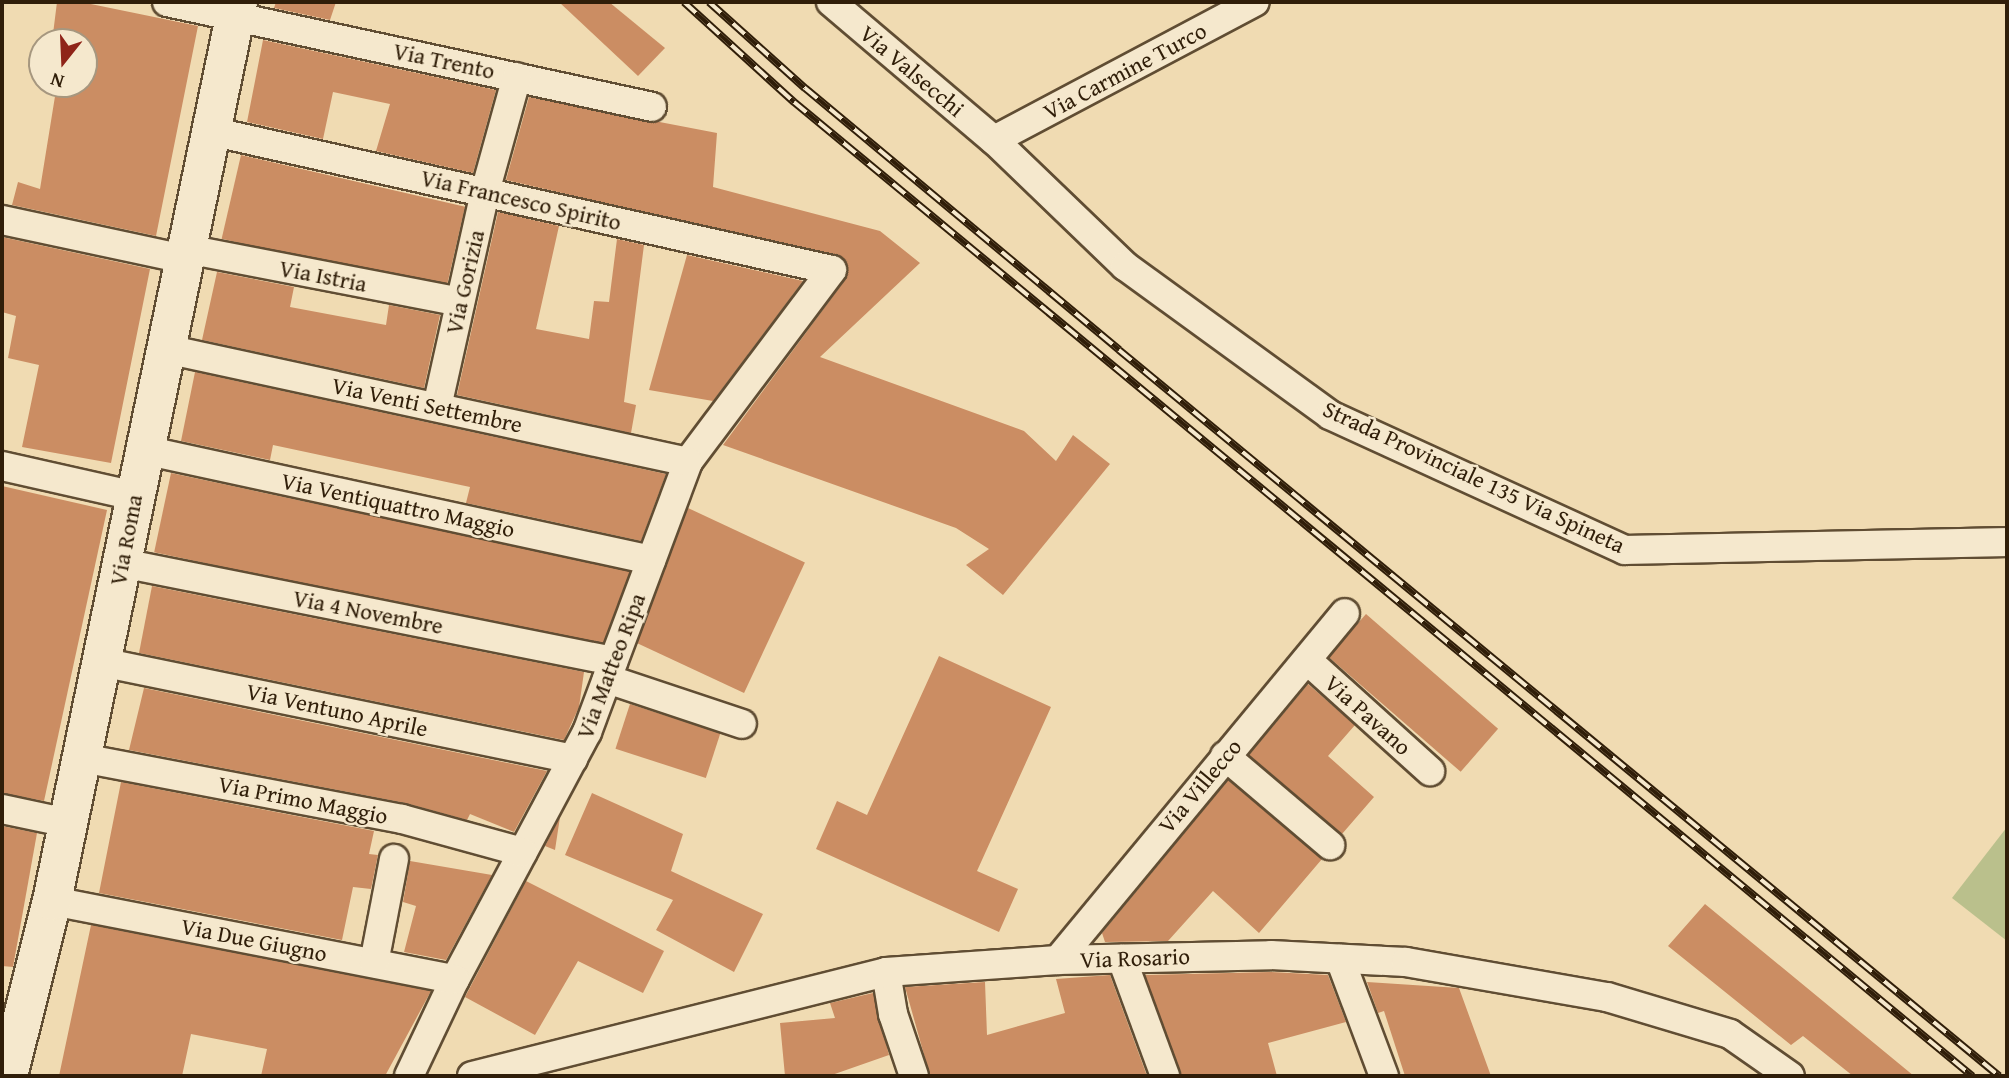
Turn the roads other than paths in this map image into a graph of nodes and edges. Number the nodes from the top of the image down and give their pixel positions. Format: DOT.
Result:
graph roads {
  1 [pos="167,2"];
  2 [pos="831,2"];
  3 [pos="1255,2"];
  4 [pos="237,5"];
  5 [pos="516,76"];
  6 [pos="652,107"];
  7 [pos="210,131"];
  8 [pos="994,140"];
  9 [pos="485,192"];
  10 [pos="2,220"];
  11 [pos="185,254"];
  12 [pos="832,270"];
  13 [pos="460,302"];
  14 [pos="166,349"];
  15 [pos="437,407"];
  16 [pos="144,450"];
  17 [pos="688,462"];
  18 [pos="2,466"];
  19 [pos="135,496"];
  20 [pos="2007,542"];
  21 [pos="652,560"];
  22 [pos="122,563"];
  23 [pos="1345,613"];
  24 [pos="1307,660"];
  25 [pos="102,662"];
  26 [pos="610,670"];
  27 [pos="742,724"];
  28 [pos="1225,756"];
  29 [pos="82,758"];
  30 [pos="573,758"];
  31 [pos="1430,771"];
  32 [pos="2,809"];
  33 [pos="68,823"];
  34 [pos="1330,845"];
  35 [pos="523,852"];
  36 [pos="394,859"];
  37 [pos="52,901"];
  38 [pos="1122,959"];
  39 [pos="1340,959"];
  40 [pos="1058,960"];
  41 [pos="374,963"];
  42 [pos="886,972"];
  43 [pos="455,979"];
  44 [pos="8,1076"];
  45 [pos="409,1076"];
  46 [pos="472,1076"];
  47 [pos="914,1076"];
  48 [pos="1165,1076"];
  49 [pos="1384,1076"];
  50 [pos="1790,1076"];
  1 -- 4 [label="street"];
  2 -- 8 [label="street, Via Valsecchi"];
  3 -- 8 [label="street, Via Carmine Turco"];
  4 -- 5 [label="street, Via Trento"];
  4 -- 7 [label="main road, Via Roma"];
  5 -- 6 [label="street, Via Trento"];
  5 -- 9 [label="street, Via Gorizia"];
  7 -- 9 [label="street, Via Francesco Spirito"];
  7 -- 11 [label="main road, Via Roma"];
  8 -- 20 [label="street, Strada Provinciale 135 Via Spineta"];
  9 -- 12 [label="street, Via Francesco Spirito"];
  9 -- 13 [label="street, Via Gorizia"];
  10 -- 11 [label="street, Via Istria"];
  11 -- 13 [label="street, Via Istria"];
  11 -- 14 [label="main road, Via Roma"];
  12 -- 17 [label="street, Via Matteo Ripa"];
  13 -- 15 [label="street, Via Gorizia"];
  14 -- 15 [label="street, Via Venti Settembre"];
  14 -- 16 [label="main road, Via Roma"];
  15 -- 17 [label="street, Via Venti Settembre"];
  16 -- 19 [label="main road, Via Roma"];
  16 -- 21 [label="street, Via Ventiquattro Maggio"];
  17 -- 21 [label="street, Via Matteo Ripa"];
  18 -- 19 [label="street"];
  19 -- 22 [label="main road, Via Roma"];
  21 -- 26 [label="street, Via Matteo Ripa"];
  22 -- 25 [label="main road, Via Roma"];
  22 -- 26 [label="street, Via 4 Novembre"];
  23 -- 24 [label="street, Via Villecco"];
  24 -- 28 [label="street, Via Villecco"];
  24 -- 31 [label="street, Via Pavano"];
  25 -- 29 [label="main road, Via Roma"];
  25 -- 30 [label="street, Via Ventuno Aprile"];
  26 -- 27 [label="street, Via 4 Novembre"];
  26 -- 30 [label="street, Via Matteo Ripa"];
  28 -- 34 [label="street"];
  28 -- 40 [label="street, Via Villecco"];
  29 -- 33 [label="main road, Via Roma"];
  29 -- 35 [label="street, Via Primo Maggio"];
  30 -- 35 [label="street, Via Matteo Ripa"];
  32 -- 33 [label="street"];
  33 -- 37 [label="main road, Via Roma"];
  35 -- 43 [label="street, Via Matteo Ripa"];
  36 -- 41 [label="street"];
  37 -- 41 [label="street, Via Due Giugno"];
  37 -- 44 [label="main road, Via Roma"];
  38 -- 39 [label="street, Via Rosario"];
  38 -- 40 [label="street, Via Rosario"];
  38 -- 48 [label="street"];
  39 -- 49 [label="street"];
  39 -- 50 [label="street, Via Rosario"];
  40 -- 42 [label="street, Via Rosario"];
  41 -- 43 [label="street, Via Due Giugno"];
  42 -- 46 [label="street, Via Rosario"];
  42 -- 47 [label="street"];
  43 -- 45 [label="street, Via Matteo Ripa"];
}
